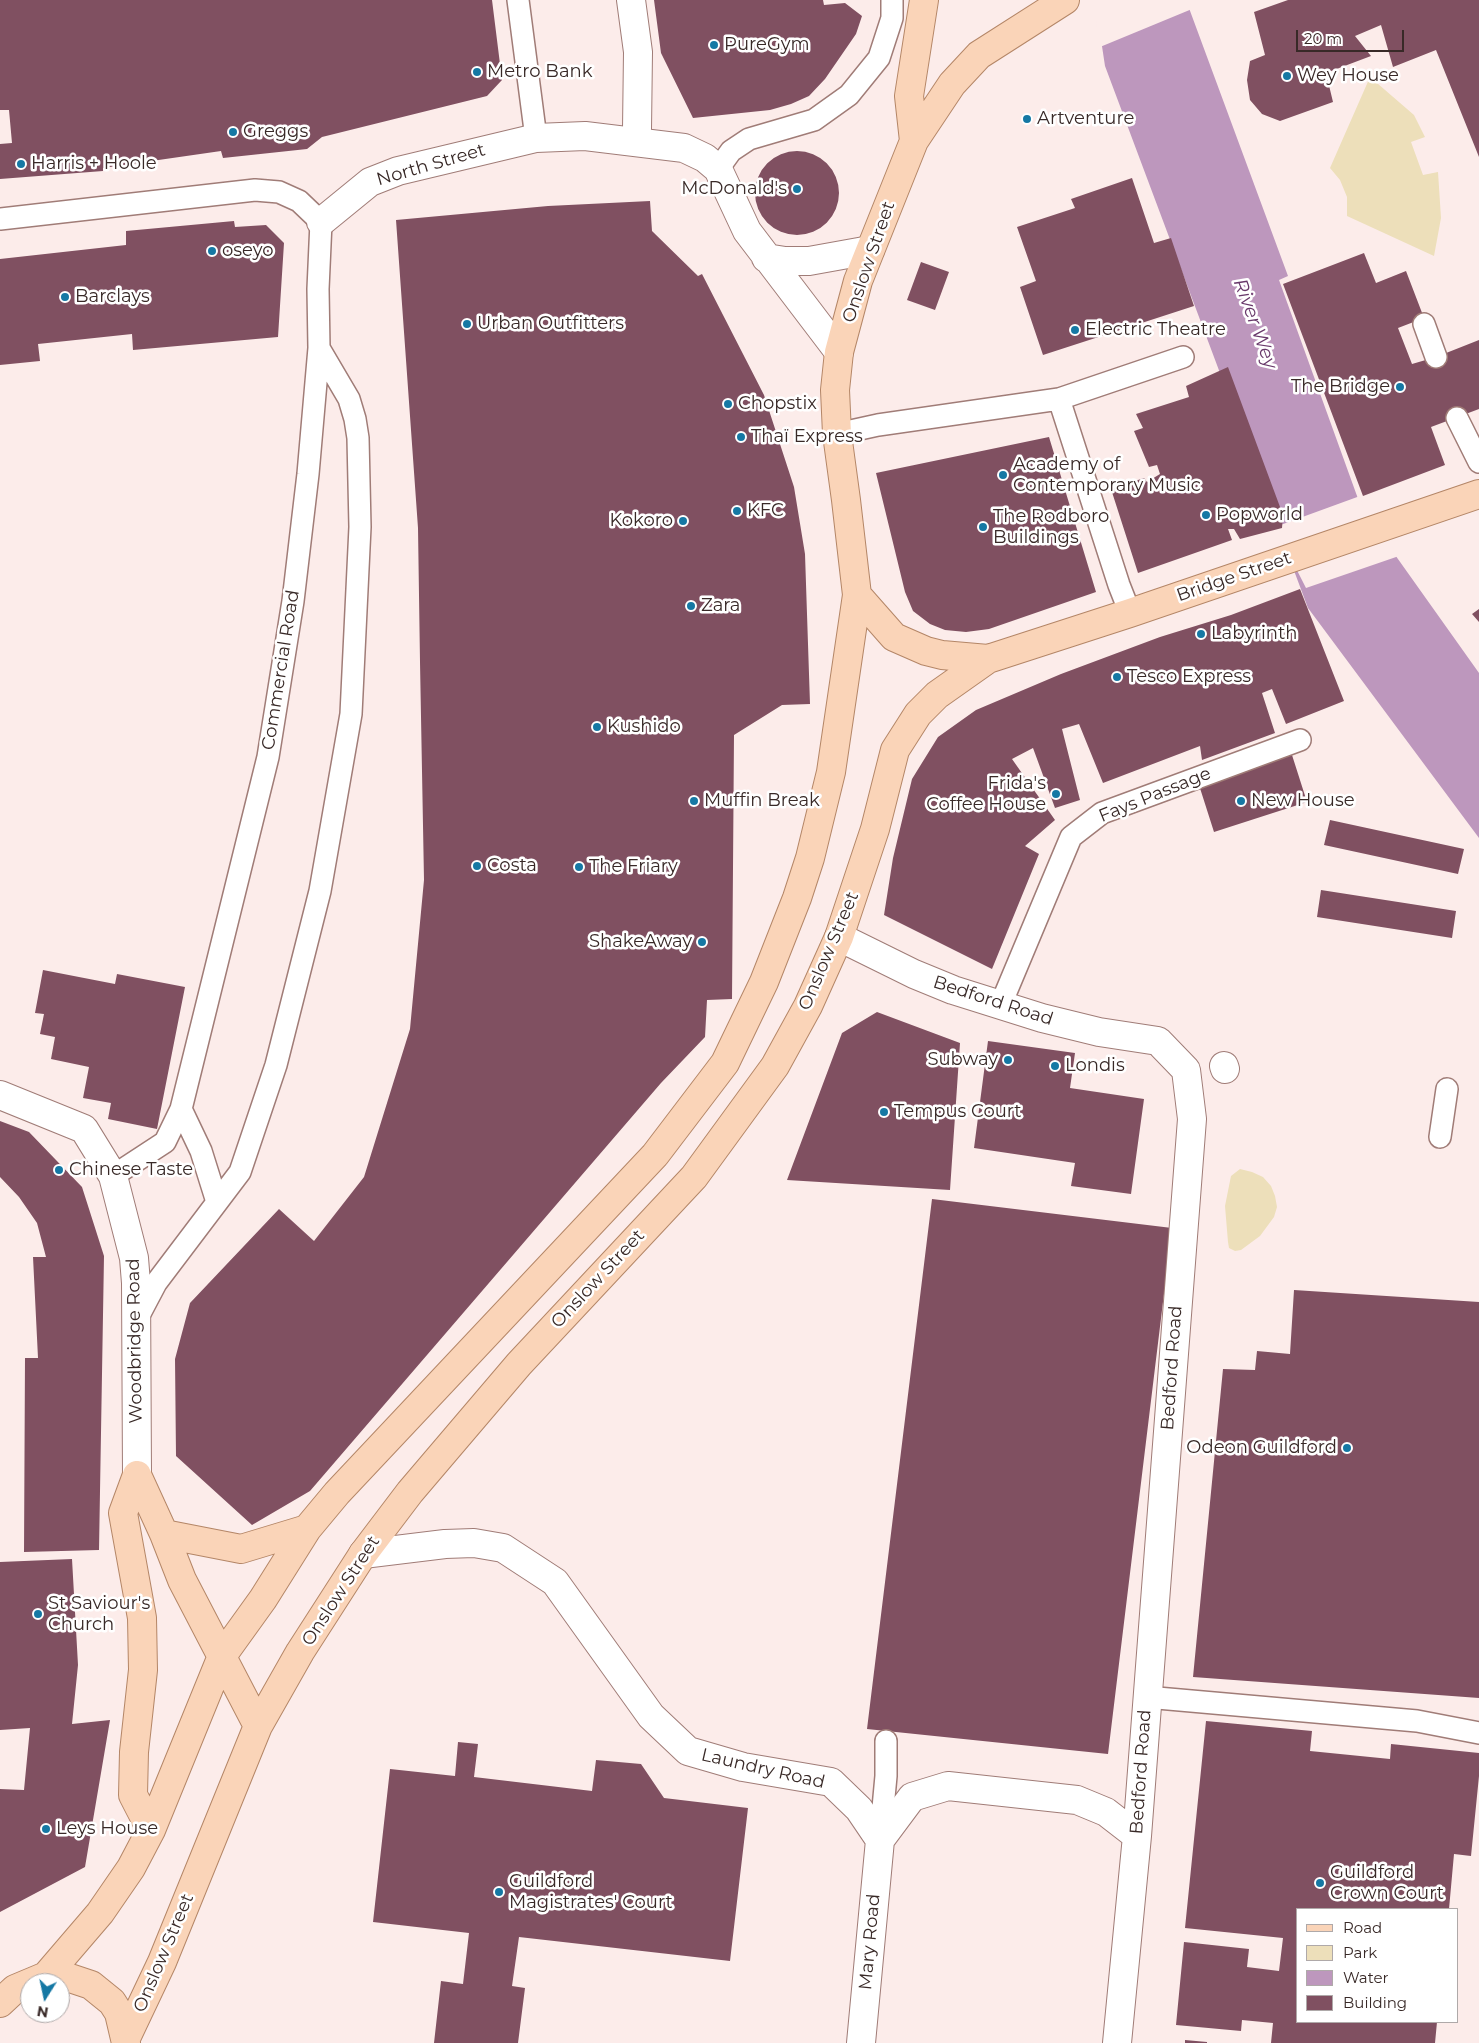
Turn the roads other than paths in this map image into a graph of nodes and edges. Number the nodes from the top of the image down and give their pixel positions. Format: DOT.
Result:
graph roads {
  1 [pos="518,0"];
  2 [pos="631,0"];
  3 [pos="892,0"];
  4 [pos="924,0"];
  5 [pos="1060,1"];
  6 [pos="637,129"];
  7 [pos="536,138"];
  8 [pos="914,141"];
  9 [pos="718,169"];
  10 [pos="0,219"];
  11 [pos="321,222"];
  12 [pos="870,250"];
  13 [pos="766,258"];
  14 [pos="1424,324"];
  15 [pos="319,348"];
  16 [pos="839,352"];
  17 [pos="1183,357"];
  18 [pos="1436,357"];
  19 [pos="1059,399"];
  20 [pos="1457,418"];
  21 [pos="836,434"];
  22 [pos="1479,462"];
  23 [pos="1479,494"];
  24 [pos="857,596"];
  25 [pos="1130,613"];
  26 [pos="988,659"];
  27 [pos="1300,740"];
  28 [pos="839,937"];
  29 [pos="1000,1004"];
  30 [pos="1447,1089"];
  31 [pos="0,1095"];
  32 [pos="181,1109"];
  33 [pos="1440,1137"];
  34 [pos="113,1176"];
  35 [pos="217,1202"];
  36 [pos="136,1320"];
  37 [pos="137,1475"];
  38 [pos="307,1529"];
  39 [pos="164,1534"];
  40 [pos="363,1554"];
  41 [pos="222,1656"];
  42 [pos="1146,1697"];
  43 [pos="258,1726"];
  44 [pos="1479,1733"];
  45 [pos="886,1741"];
  46 [pos="152,1830"];
  47 [pos="1137,1836"];
  48 [pos="880,1840"];
  49 [pos="49,1973"];
  50 [pos="70,1978"];
  51 [pos="20,1986"];
  52 [pos="0,2002"];
  53 [pos="126,2041"];
  54 [pos="861,2043"];
  55 [pos="1117,2043"];
  1 -- 7 [label="lane"];
  2 -- 6 [label="street"];
  3 -- 9 [label="lane"];
  4 -- 8 [label="main road"];
  5 -- 8 [label="main road, Onslow Street"];
  7 -- 9 [label="street, North Street"];
  7 -- 11 [label="street, North Street"];
  8 -- 12 [label="main road, Onslow Street"];
  9 -- 13 [label="street"];
  10 -- 11 [label="lane"];
  11 -- 15 [label="lane, Commercial Road"];
  12 -- 13 [label="street"];
  12 -- 16 [label="main road, Onslow Street"];
  13 -- 16 [label="street"];
  14 -- 18 [label="lane"];
  15 -- 32 [label="lane, Commercial Road"];
  15 -- 35 [label="lane"];
  16 -- 21 [label="main road, Onslow Street"];
  17 -- 19 [label="lane"];
  19 -- 21 [label="lane"];
  19 -- 25 [label="lane"];
  20 -- 22 [label="lane"];
  21 -- 24 [label="main road, Onslow Street"];
  23 -- 25 [label="main road, Bridge Street"];
  24 -- 26 [label="main road"];
  24 -- 38 [label="main road, Onslow Street"];
  25 -- 26 [label="main road, Bridge Street"];
  26 -- 28 [label="main road, Onslow Street"];
  27 -- 29 [label="lane, Fays Passage"];
  28 -- 29 [label="street, Bedford Road"];
  28 -- 40 [label="main road, Onslow Street"];
  29 -- 42 [label="street, Bedford Road"];
  30 -- 33 [label="lane"];
  31 -- 34 [label="street, Woodbridge Road"];
  32 -- 34 [label="lane, Commercial Road"];
  32 -- 35 [label="lane"];
  34 -- 36 [label="street, Woodbridge Road"];
  35 -- 36 [label="lane"];
  36 -- 37 [label="street, Woodbridge Road"];
  37 -- 39 [label="main road"];
  37 -- 46 [label="main road"];
  38 -- 39 [label="main road"];
  38 -- 41 [label="main road, Onslow Street"];
  39 -- 41 [label="main road"];
  40 -- 43 [label="main road, Onslow Street"];
  40 -- 48 [label="street, Laundry Road"];
  41 -- 43 [label="main road"];
  41 -- 46 [label="main road, Onslow Street"];
  42 -- 44 [label="lane"];
  42 -- 47 [label="street, Bedford Road"];
  43 -- 53 [label="main road, Onslow Street"];
  45 -- 48 [label="lane"];
  46 -- 49 [label="main road, Onslow Street"];
  47 -- 48 [label="street"];
  47 -- 55 [label="street, Bedford Road"];
  48 -- 54 [label="street, Mary Road"];
  50 -- 53 [label="main road"];
  51 -- 52 [label="main road"];
}
